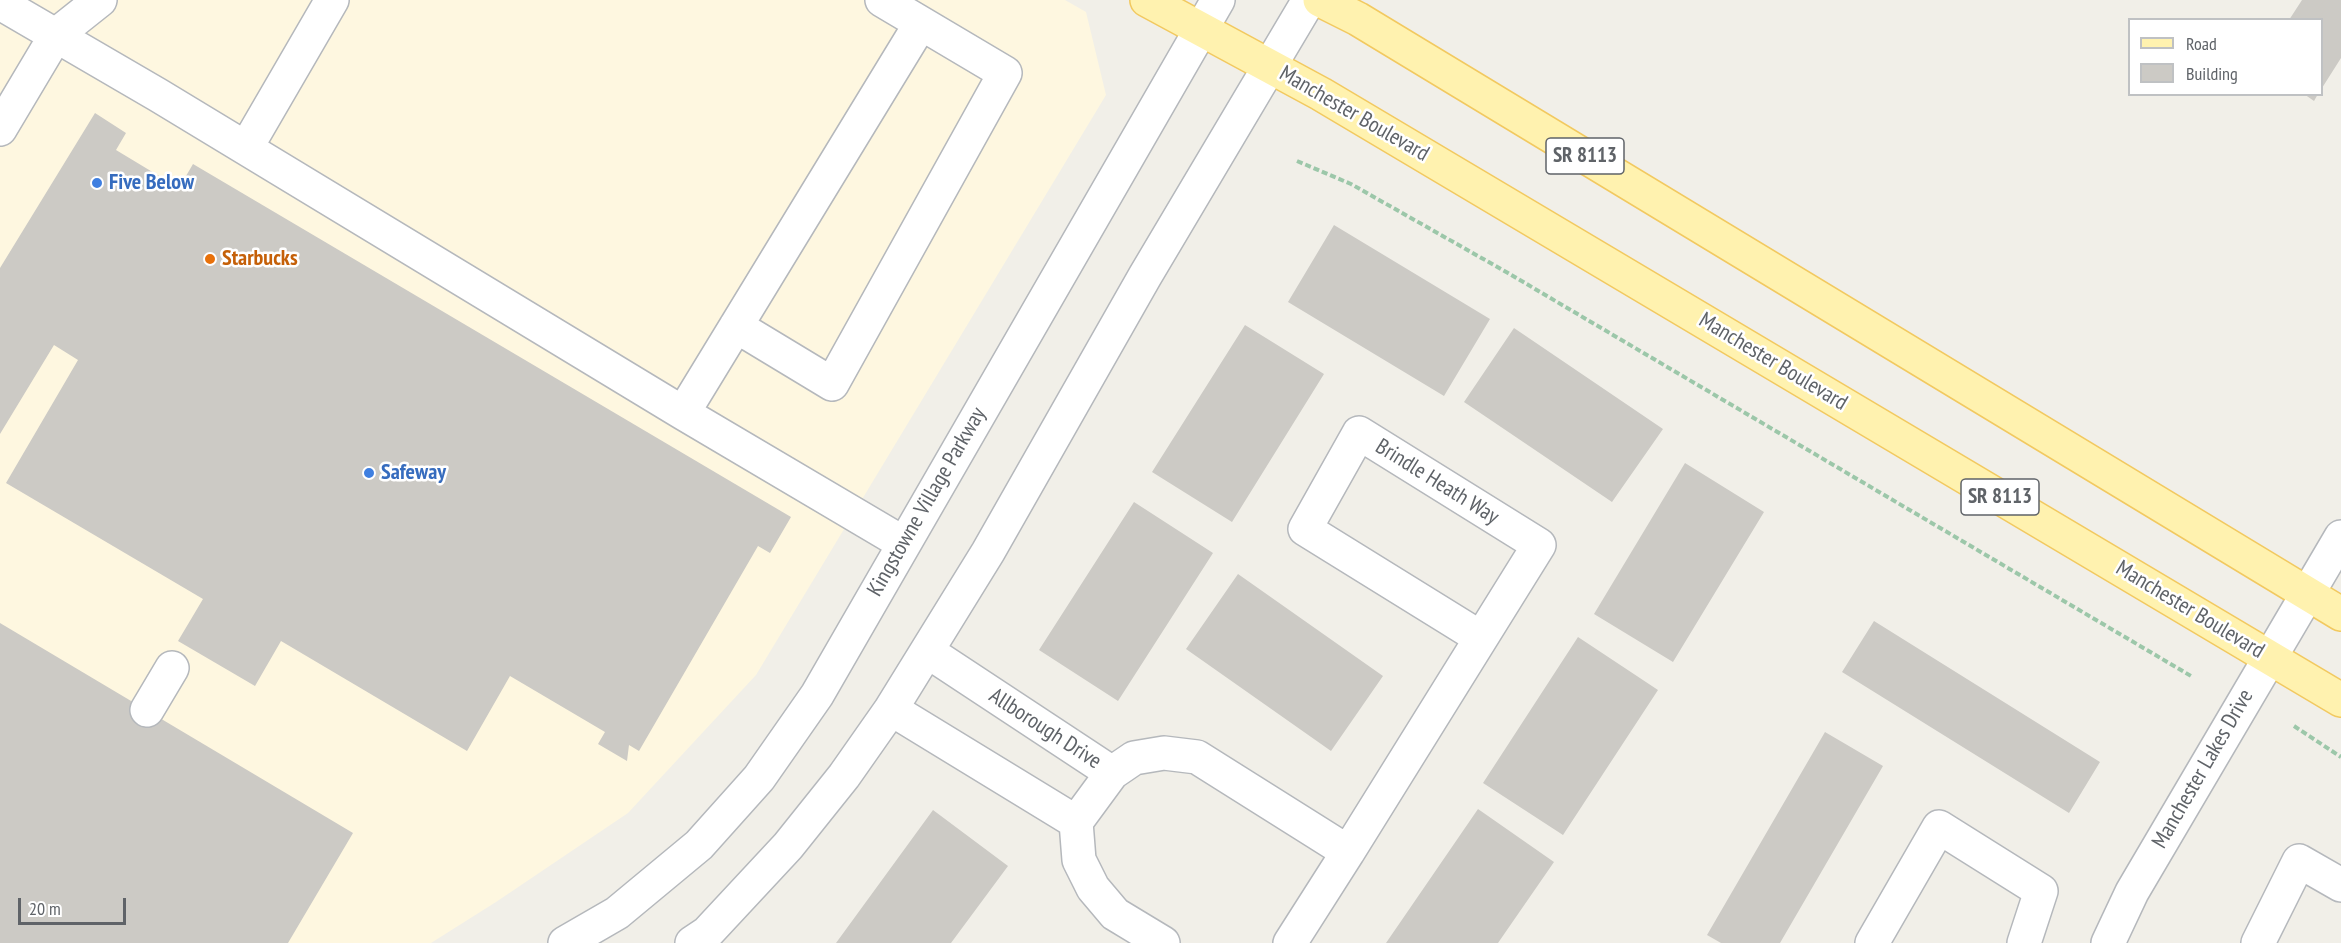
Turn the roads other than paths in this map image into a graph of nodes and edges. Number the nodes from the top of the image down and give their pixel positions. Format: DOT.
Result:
graph roads {
  1 [pos="58,0"];
  2 [pos="100,0"];
  3 [pos="332,0"];
  4 [pos="882,0"];
  5 [pos="1147,0"];
  6 [pos="1218,0"];
  7 [pos="1309,0"];
  8 [pos="1320,0"];
  9 [pos="0,3"];
  10 [pos="921,23"];
  11 [pos="1202,28"];
  12 [pos="56,34"];
  13 [pos="1271,66"];
  14 [pos="0,129"];
  15 [pos="246,148"];
  16 [pos="736,326"];
  17 [pos="683,413"];
  18 [pos="2341,537"];
  19 [pos="903,543"];
  20 [pos="2307,593"];
  21 [pos="2341,614"];
  22 [pos="1481,638"];
  23 [pos="927,651"];
  24 [pos="2269,657"];
  25 [pos="172,668"];
  26 [pos="2341,700"];
  27 [pos="891,709"];
  28 [pos="147,710"];
  29 [pos="1112,772"];
  30 [pos="1076,822"];
  31 [pos="1348,852"];
  32 [pos="2341,885"];
  33 [pos="565,943"];
  34 [pos="692,943"];
  35 [pos="1163,943"];
  36 [pos="1290,943"];
  37 [pos="1872,943"];
  38 [pos="2024,943"];
  39 [pos="2108,943"];
  40 [pos="2258,943"];
  1 -- 12 [label="street"];
  2 -- 12 [label="street"];
  3 -- 15 [label="street"];
  4 -- 10 [label="street"];
  5 -- 11 [label="main road, SR 8113"];
  6 -- 11 [label="street, Kingstowne Village Parkway"];
  7 -- 13 [label="street"];
  8 -- 20 [label="main road, SR 8113"];
  9 -- 12 [label="street"];
  10 -- 16 [label="street"];
  10 -- 16 [label="street"];
  11 -- 13 [label="main road, Manchester Boulevard / SR 8113"];
  11 -- 19 [label="street, Kingstowne Village Parkway"];
  12 -- 14 [label="street"];
  12 -- 15 [label="street"];
  13 -- 23 [label="street"];
  13 -- 24 [label="main road, Manchester Boulevard / SR 8113"];
  15 -- 17 [label="street"];
  16 -- 17 [label="street"];
  17 -- 19 [label="street"];
  18 -- 20 [label="street, Manchester Lakes Drive"];
  19 -- 33 [label="street, Kingstowne Village Parkway"];
  20 -- 21 [label="main road, SR 8113"];
  20 -- 24 [label="street, Manchester Lakes Drive"];
  22 -- 22 [label="street, Brindle Heath Way"];
  22 -- 31 [label="street, Brindle Heath Way"];
  23 -- 27 [label="street"];
  23 -- 29 [label="street, Allborough Drive"];
  24 -- 26 [label="main road, Manchester Boulevard / SR 8113"];
  24 -- 39 [label="street, Manchester Lakes Drive"];
  25 -- 28 [label="street"];
  27 -- 30 [label="street"];
  27 -- 34 [label="street"];
  29 -- 30 [label="street, Allborough Drive"];
  29 -- 31 [label="street"];
  30 -- 35 [label="street"];
  31 -- 36 [label="street, Brindle Heath Way"];
  32 -- 40 [label="street"];
  37 -- 38 [label="street"];
}
